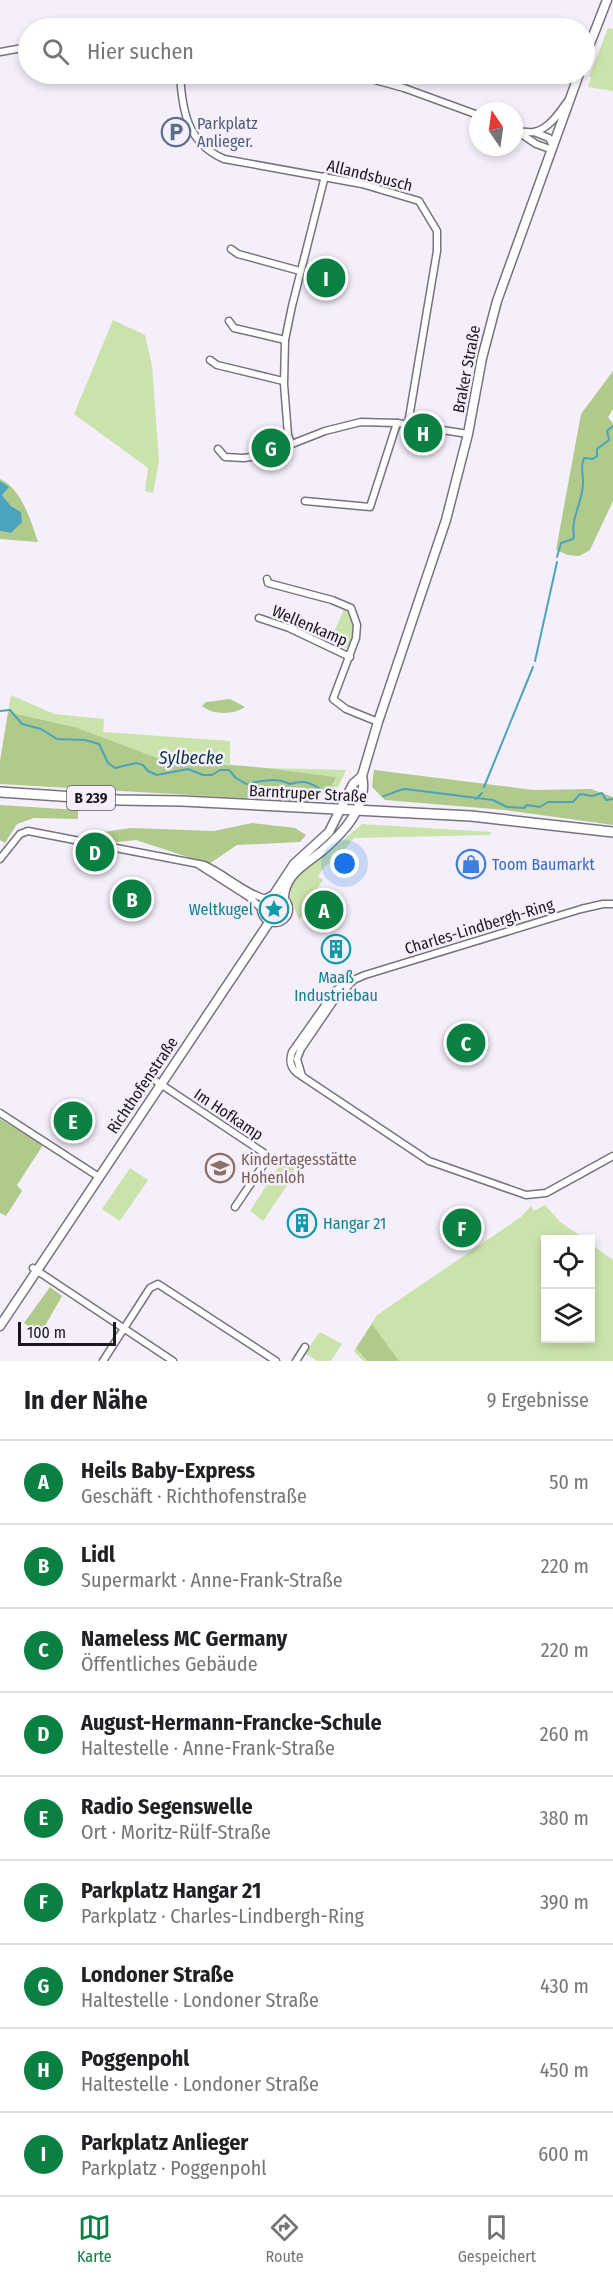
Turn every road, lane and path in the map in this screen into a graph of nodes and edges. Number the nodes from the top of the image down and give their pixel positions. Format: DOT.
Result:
graph roads {
  1 [pos="607,0"];
  2 [pos="595,32"];
  3 [pos="18,49"];
  4 [pos="0,52"];
  5 [pos="182,84"];
  6 [pos="390,84"];
  7 [pos="575,84"];
  8 [pos="569,100"];
  9 [pos="469,112"];
  10 [pos="523,131"];
  11 [pos="534,132"];
  12 [pos="523,136"];
  13 [pos="551,147"];
  14 [pos="325,176"];
  15 [pos="231,249"];
  16 [pos="300,271"];
  17 [pos="229,321"];
  18 [pos="285,340"];
  19 [pos="210,360"];
  20 [pos="284,381"];
  21 [pos="397,423"];
  22 [pos="408,424"];
  23 [pos="468,434"];
  24 [pos="291,443"];
  25 [pos="218,449"];
  26 [pos="305,501"];
  27 [pos="267,579"];
  28 [pos="260,618"];
  29 [pos="350,657"];
  30 [pos="378,722"];
  31 [pos="362,776"];
  32 [pos="0,792"];
  33 [pos="341,810"];
  34 [pos="358,810"];
  35 [pos="613,832"];
  36 [pos="0,859"];
  37 [pos="199,865"];
  38 [pos="270,897"];
  39 [pos="284,900"];
  40 [pos="613,904"];
  41 [pos="265,916"];
  42 [pos="158,1083"];
  43 [pos="0,1113"];
  44 [pos="613,1156"];
  45 [pos="97,1175"];
  46 [pos="235,1207"];
  47 [pos="35,1269"];
  48 [pos="0,1317"];
  49 [pos="0,1326"];
  50 [pos="124,1328"];
  51 [pos="305,1347"];
  52 [pos="265,1358"];
  53 [pos="103,1361"];
  54 [pos="173,1361"];
  55 [pos="276,1361"];
  56 [pos="296,1361"];
  1 -- 2 [label="street"];
  3 -- 4 [label="street"];
  5 -- 14 [label="street, Allandsbusch"];
  6 -- 9 [label="street"];
  7 -- 8 [label="street, Braker Straße"];
  8 -- 11 [label="street"];
  8 -- 13 [label="street, Braker Straße"];
  10 -- 11 [label="street"];
  11 -- 13 [label="street"];
  12 -- 13 [label="street"];
  13 -- 23 [label="street, Braker Straße"];
  14 -- 16 [label="street"];
  14 -- 22 [label="street, Allandsbusch"];
  15 -- 16 [label="street"];
  16 -- 18 [label="street"];
  17 -- 18 [label="street"];
  18 -- 20 [label="street"];
  19 -- 20 [label="street"];
  20 -- 24 [label="street"];
  21 -- 22 [label="street"];
  21 -- 24 [label="street"];
  21 -- 26 [label="street"];
  22 -- 23 [label="street"];
  23 -- 30 [label="street, Braker Straße"];
  24 -- 25 [label="street"];
  27 -- 29 [label="street, Wellenkamp"];
  28 -- 29 [label="street, Wellenkamp"];
  29 -- 30 [label="street, Wellenkamp"];
  30 -- 31 [label="street, Braker Straße"];
  31 -- 33 [label="street, Braker Straße"];
  31 -- 34 [label="street, Braker Straße"];
  32 -- 33 [label="main road, Barntruper Straße / B 239"];
  33 -- 34 [label="main road, Barntruper Straße / B 239"];
  33 -- 38 [label="street"];
  34 -- 35 [label="main road, Barntruper Straße / B 239"];
  34 -- 39 [label="street"];
  36 -- 37 [label="street"];
  37 -- 38 [label="street"];
  37 -- 41 [label="street"];
  38 -- 39 [label="street"];
  38 -- 41 [label="street"];
  39 -- 41 [label="street"];
  40 -- 44 [label="street, Charles-Lindbergh-Ring"];
  41 -- 42 [label="street, Richthofenstraße"];
  42 -- 45 [label="street, Richthofenstraße"];
  42 -- 46 [label="street, Im Hofkamp"];
  43 -- 45 [label="street"];
  45 -- 47 [label="street, Richthofenstraße"];
  47 -- 48 [label="street, Richthofenstraße"];
  47 -- 49 [label="street, Richthofenstraße"];
  47 -- 50 [label="street"];
  50 -- 52 [label="street"];
  50 -- 53 [label="street"];
  50 -- 54 [label="street"];
  51 -- 56 [label="street"];
  52 -- 55 [label="street"];
}
